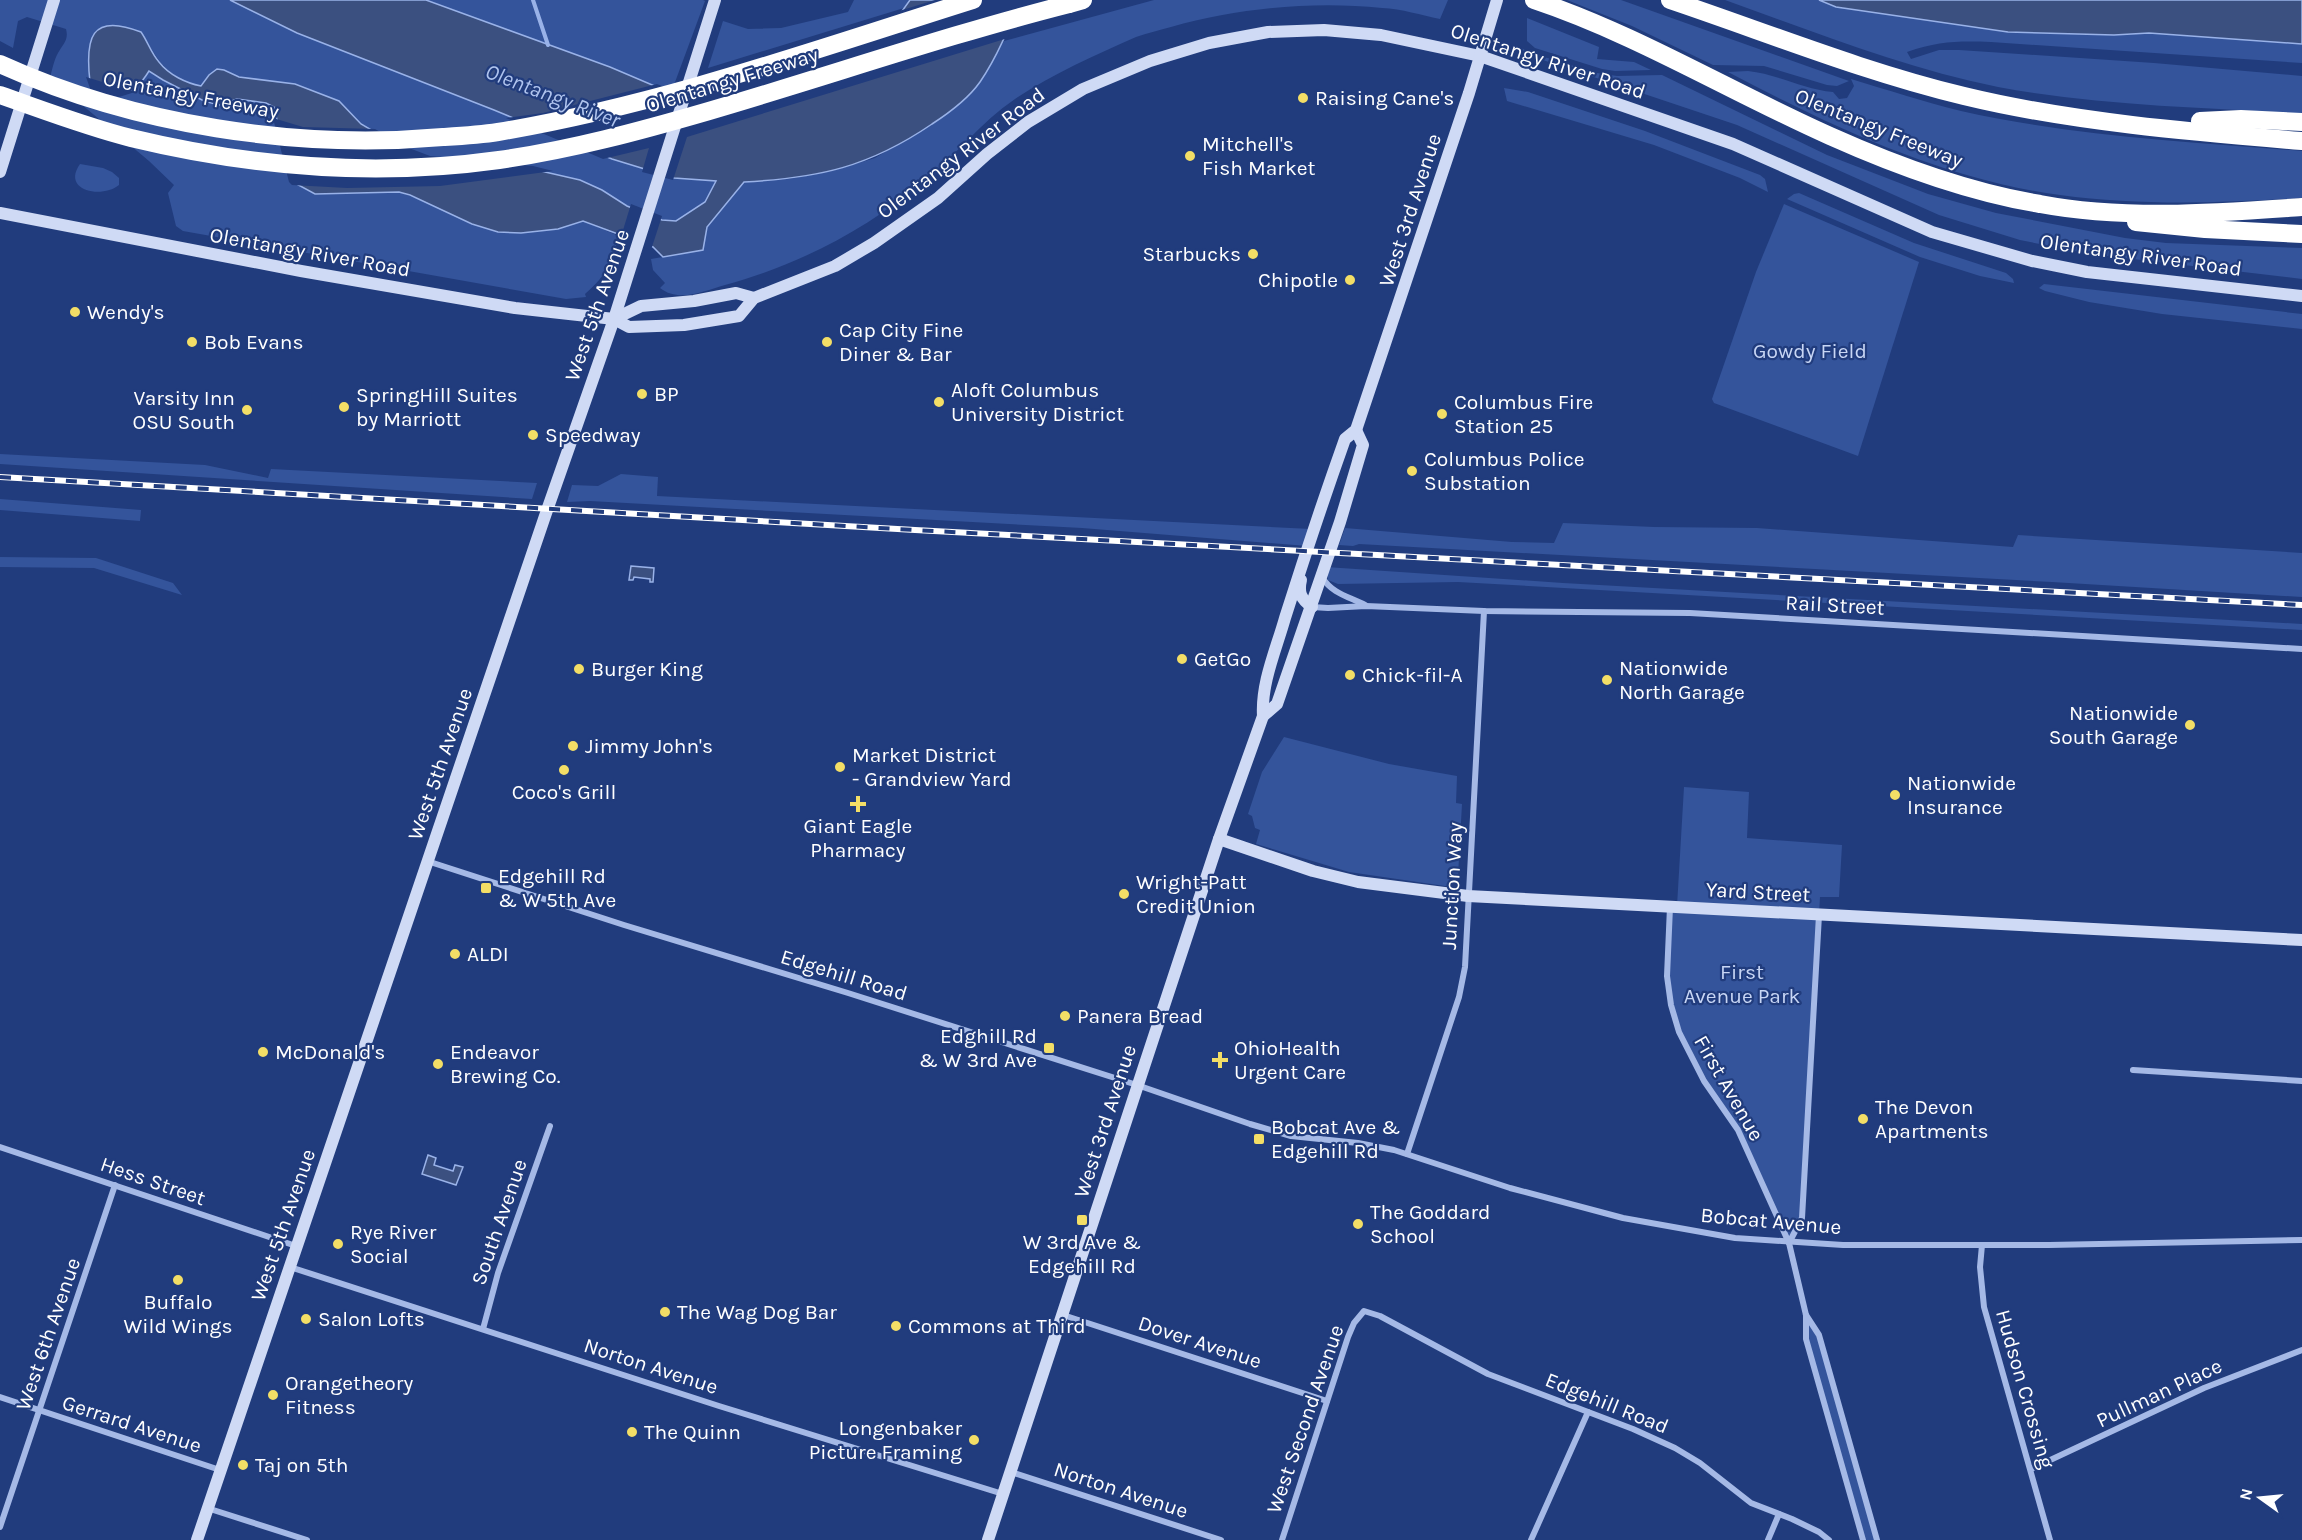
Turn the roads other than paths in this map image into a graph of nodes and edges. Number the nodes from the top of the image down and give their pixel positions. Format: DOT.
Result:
graph roads {
  1 [pos="54,0"];
  2 [pos="715,0"];
  3 [pos="973,0"];
  4 [pos="1497,0"];
  5 [pos="1534,0"];
  6 [pos="1670,0"];
  7 [pos="1076,2"];
  8 [pos="1480,56"];
  9 [pos="0,64"];
  10 [pos="0,95"];
  11 [pos="2302,122"];
  12 [pos="2138,124"];
  13 [pos="2302,141"];
  14 [pos="0,172"];
  15 [pos="2043,205"];
  16 [pos="2302,207"];
  17 [pos="0,213"];
  18 [pos="2302,234"];
  19 [pos="2302,296"];
  20 [pos="754,297"];
  21 [pos="614,319"];
  22 [pos="1356,430"];
  23 [pos="1329,484"];
  24 [pos="1322,576"];
  25 [pos="1366,606"];
  26 [pos="1311,607"];
  27 [pos="1484,611"];
  28 [pos="2302,649"];
  29 [pos="1263,716"];
  30 [pos="1219,839"];
  31 [pos="427,861"];
  32 [pos="1468,896"];
  33 [pos="1670,907"];
  34 [pos="1819,915"];
  35 [pos="2302,940"];
  36 [pos="2133,1070"];
  37 [pos="2302,1081"];
  38 [pos="1137,1085"];
  39 [pos="1250,1124"];
  40 [pos="550,1126"];
  41 [pos="0,1146"];
  42 [pos="1407,1154"];
  43 [pos="115,1185"];
  44 [pos="2302,1240"];
  45 [pos="1789,1243"];
  46 [pos="1982,1245"];
  47 [pos="296,1246"];
  48 [pos="290,1267"];
  49 [pos="1364,1311"];
  50 [pos="1063,1315"];
  51 [pos="1806,1315"];
  52 [pos="483,1329"];
  53 [pos="2302,1350"];
  54 [pos="0,1397"];
  55 [pos="1327,1401"];
  56 [pos="39,1410"];
  57 [pos="1588,1412"];
  58 [pos="2031,1469"];
  59 [pos="220,1470"];
  60 [pos="1011,1472"];
  61 [pos="1004,1494"];
  62 [pos="207,1508"];
  63 [pos="1779,1514"];
  64 [pos="0,1527"];
  65 [pos="197,1540"];
  66 [pos="307,1540"];
  67 [pos="988,1540"];
  68 [pos="1221,1540"];
  69 [pos="1281,1540"];
  70 [pos="1531,1540"];
  71 [pos="1768,1540"];
  72 [pos="1828,1540"];
  73 [pos="1863,1540"];
  74 [pos="1877,1540"];
  75 [pos="2050,1540"];
  1 -- 14 [label="main road"];
  2 -- 21 [label="main road, West 5th Avenue, bridge"];
  3 -- 9 [label="highway, Olentangy Freeway, bridge"];
  4 -- 8 [label="main road, West 3rd Avenue"];
  5 -- 15 [label="highway, Olentangy Freeway"];
  6 -- 12 [label="highway"];
  7 -- 10 [label="highway, Olentangy Freeway, bridge"];
  8 -- 19 [label="main road, Olentangy River Road"];
  8 -- 20 [label="main road, Olentangy River Road"];
  8 -- 22 [label="main road, West 3rd Avenue"];
  11 -- 12 [label="highway"];
  12 -- 13 [label="highway"];
  15 -- 16 [label="highway, Olentangy Freeway"];
  15 -- 18 [label="highway"];
  17 -- 21 [label="main road, Olentangy River Road"];
  20 -- 21 [label="main road, Olentangy River Road"];
  20 -- 21 [label="main road, Olentangy River Road"];
  21 -- 31 [label="main road, West 5th Avenue"];
  22 -- 23 [label="main road, West 3rd Avenue"];
  22 -- 24 [label="main road, West 3rd Avenue"];
  23 -- 26 [label="main road"];
  23 -- 29 [label="main road, West 3rd Avenue"];
  24 -- 25 [label="street, Rail Street"];
  24 -- 26 [label="main road, West 3rd Avenue"];
  25 -- 26 [label="street, Rail Street"];
  25 -- 27 [label="street, Rail Street"];
  26 -- 29 [label="main road, West 3rd Avenue"];
  27 -- 28 [label="street, Rail Street"];
  27 -- 32 [label="street, Junction Way"];
  29 -- 30 [label="main road, West 3rd Avenue"];
  30 -- 32 [label="main road, Yard Street"];
  30 -- 38 [label="main road, West 3rd Avenue"];
  31 -- 38 [label="street, Edgehill Road"];
  31 -- 47 [label="main road, West 5th Avenue"];
  32 -- 33 [label="main road, Yard Street"];
  32 -- 42 [label="street, Junction Way"];
  33 -- 34 [label="main road, Yard Street"];
  33 -- 45 [label="street, First Avenue"];
  34 -- 35 [label="main road, Yard Street"];
  34 -- 45 [label="street"];
  36 -- 37 [label="street"];
  38 -- 39 [label="street, Edgehill Road"];
  38 -- 50 [label="main road, West 3rd Avenue"];
  39 -- 42 [label="street, Bobcat Avenue"];
  40 -- 52 [label="street, South Avenue"];
  41 -- 43 [label="street, Hess Street"];
  42 -- 45 [label="street, Bobcat Avenue"];
  43 -- 47 [label="street, Hess Street"];
  43 -- 56 [label="street, West 6th Avenue"];
  44 -- 46 [label="street, Bobcat Avenue"];
  45 -- 46 [label="street, Bobcat Avenue"];
  45 -- 51 [label="street, First Avenue"];
  46 -- 58 [label="street, Hudson Crossing"];
  47 -- 48 [label="main road, West 5th Avenue"];
  48 -- 52 [label="street, Norton Avenue"];
  48 -- 59 [label="main road, West 5th Avenue"];
  49 -- 55 [label="street, West Second Avenue"];
  49 -- 57 [label="street, Edgehill Road"];
  50 -- 55 [label="street, Dover Avenue"];
  50 -- 60 [label="main road, West 3rd Avenue"];
  51 -- 73 [label="street, First Avenue"];
  51 -- 74 [label="street, First Avenue"];
  52 -- 61 [label="street, Norton Avenue"];
  53 -- 58 [label="street, Pullman Place"];
  54 -- 56 [label="street, Gerrard Avenue"];
  55 -- 69 [label="street, West Second Avenue"];
  56 -- 59 [label="street, Gerrard Avenue"];
  56 -- 64 [label="street, West 6th Avenue"];
  57 -- 63 [label="street, Edgehill Road"];
  57 -- 70 [label="street"];
  58 -- 75 [label="street, Hudson Crossing"];
  59 -- 62 [label="main road, West 5th Avenue"];
  60 -- 61 [label="main road, West 3rd Avenue"];
  60 -- 68 [label="street, Norton Avenue"];
  61 -- 67 [label="main road, West 3rd Avenue"];
  62 -- 65 [label="main road, West 5th Avenue"];
  62 -- 66 [label="street"];
  63 -- 71 [label="street"];
  63 -- 72 [label="street, Edgehill Road"];
}
